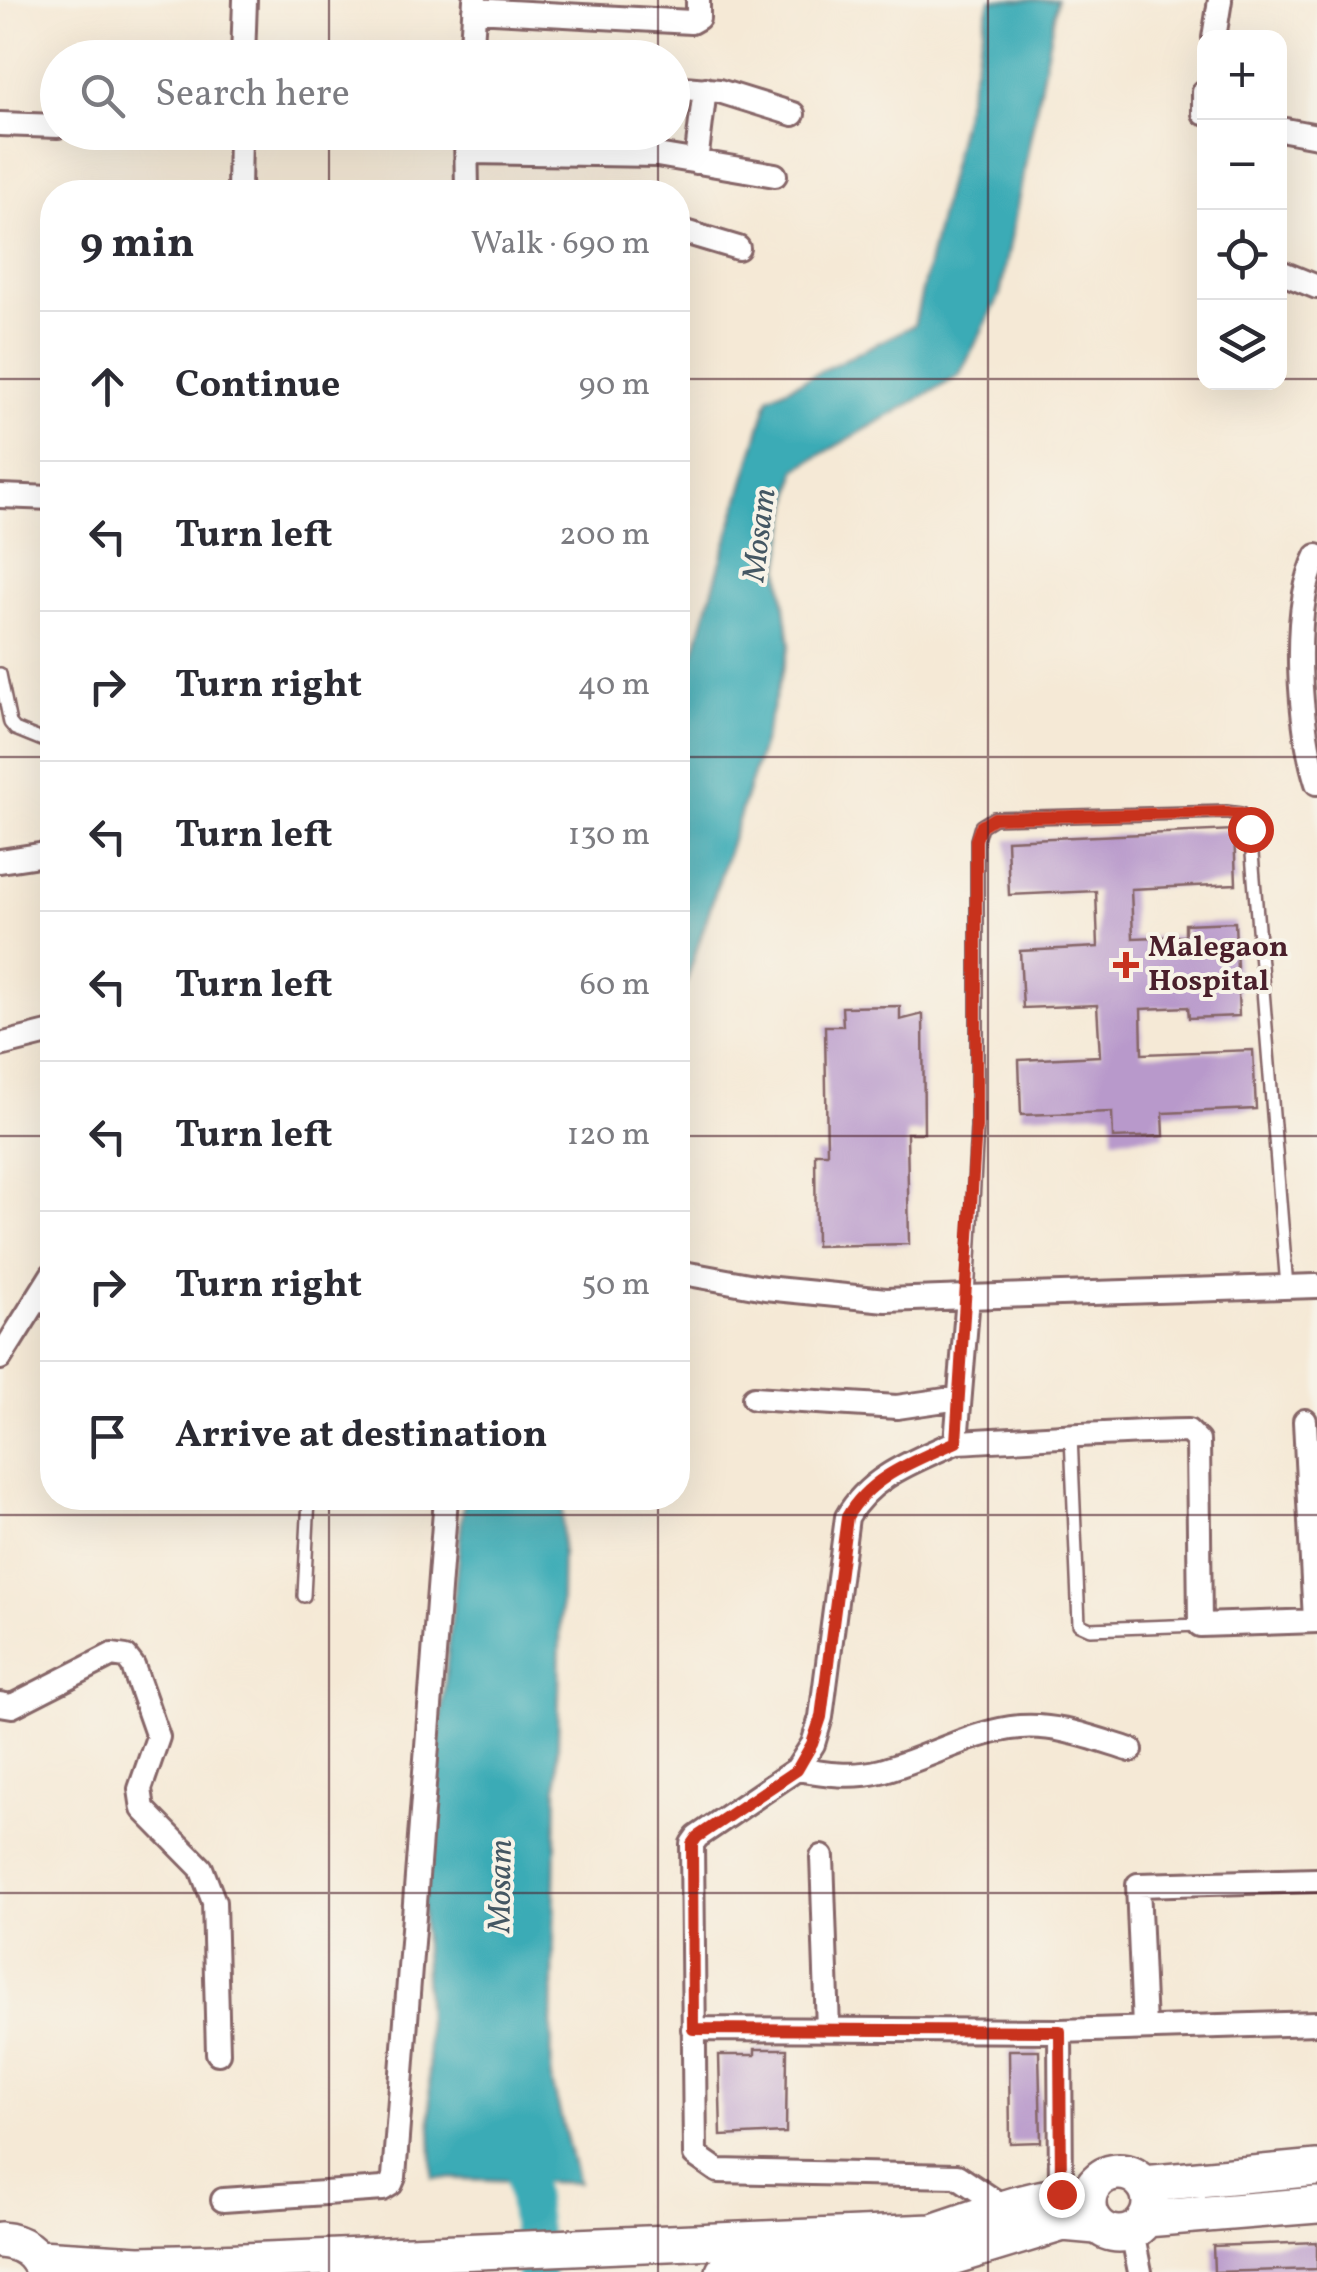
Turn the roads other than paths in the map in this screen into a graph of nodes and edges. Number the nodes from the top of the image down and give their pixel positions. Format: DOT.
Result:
graph roads {
  1 [pos="245,0"];
  2 [pos="698,0"];
  3 [pos="1220,0"];
  4 [pos="474,5"];
  5 [pos="1215,30"];
  6 [pos="244,40"];
  7 [pos="473,40"];
  8 [pos="690,89"];
  9 [pos="704,89"];
  10 [pos="793,114"];
  11 [pos="0,124"];
  12 [pos="40,125"];
  13 [pos="1287,130"];
  14 [pos="1317,136"];
  15 [pos="240,150"];
  16 [pos="467,150"];
  17 [pos="584,150"];
  18 [pos="696,162"];
  19 [pos="775,175"];
  20 [pos="239,180"];
  21 [pos="467,180"];
  22 [pos="690,234"];
  23 [pos="738,248"];
  24 [pos="1287,275"];
  25 [pos="1317,288"];
  26 [pos="0,496"];
  27 [pos="40,498"];
  28 [pos="1317,556"];
  29 [pos="0,674"];
  30 [pos="1310,701"];
  31 [pos="40,739"];
  32 [pos="1317,783"];
  33 [pos="40,854"];
  34 [pos="0,861"];
  35 [pos="40,1035"];
  36 [pos="0,1044"];
  37 [pos="690,1274"];
  38 [pos="1317,1286"];
  39 [pos="1287,1288"];
  40 [pos="40,1294"];
  41 [pos="968,1296"];
  42 [pos="0,1358"];
  43 [pos="754,1398"];
  44 [pos="959,1398"];
  45 [pos="1305,1420"];
  46 [pos="1070,1436"];
  47 [pos="956,1442"];
  48 [pos="308,1510"];
  49 [pos="445,1510"];
  50 [pos="304,1596"];
  51 [pos="1316,1620"];
  52 [pos="1200,1625"];
  53 [pos="1,1706"];
  54 [pos="1131,1750"];
  55 [pos="797,1770"];
  56 [pos="822,1857"];
  57 [pos="1317,1880"];
  58 [pos="1317,2023"];
  59 [pos="1144,2027"];
  60 [pos="693,2029"];
  61 [pos="828,2029"];
  62 [pos="1060,2031"];
  63 [pos="218,2052"];
  64 [pos="1317,2168"];
  65 [pos="223,2200"];
  66 [pos="1082,2204"];
  67 [pos="1317,2205"];
  68 [pos="1005,2208"];
  69 [pos="1141,2212"];
  70 [pos="0,2240"];
  71 [pos="721,2256"];
  72 [pos="41,2265"];
  73 [pos="1140,2272"];
  1 -- 6 [label="street"];
  2 -- 4 [label="street"];
  3 -- 5 [label="street"];
  4 -- 7 [label="street"];
  8 -- 9 [label="street"];
  9 -- 10 [label="street"];
  9 -- 18 [label="street"];
  11 -- 12 [label="street"];
  13 -- 14 [label="street"];
  15 -- 20 [label="street"];
  16 -- 21 [label="street"];
  17 -- 18 [label="street"];
  18 -- 19 [label="street"];
  22 -- 23 [label="street"];
  24 -- 25 [label="street"];
  26 -- 27 [label="street"];
  28 -- 30 [label="street"];
  29 -- 31 [label="lane"];
  30 -- 32 [label="street"];
  33 -- 34 [label="street"];
  35 -- 36 [label="street"];
  37 -- 41 [label="street"];
  38 -- 39 [label="street"];
  39 -- 41 [label="street"];
  39 -- 41 [label="lane"];
  40 -- 42 [label="street"];
  41 -- 44 [label="street"];
  43 -- 44 [label="street"];
  44 -- 47 [label="street"];
  45 -- 51 [label="street"];
  46 -- 47 [label="street"];
  46 -- 52 [label="lane"];
  46 -- 52 [label="street"];
  47 -- 55 [label="street"];
  48 -- 50 [label="lane"];
  49 -- 65 [label="street"];
  51 -- 52 [label="street"];
  53 -- 63 [label="street"];
  54 -- 55 [label="street"];
  55 -- 60 [label="street"];
  56 -- 61 [label="street"];
  57 -- 59 [label="street"];
  58 -- 59 [label="street"];
  59 -- 62 [label="street"];
  60 -- 61 [label="street"];
  60 -- 68 [label="street"];
  61 -- 62 [label="street"];
  62 -- 66 [label="street"];
  64 -- 69 [label="highway"];
  66 -- 68 [label="highway"];
  66 -- 69 [label="highway"];
  66 -- 69 [label="highway"];
  66 -- 71 [label="highway"];
  67 -- 69 [label="highway"];
  68 -- 71 [label="highway"];
  69 -- 73 [label="street"];
  70 -- 72 [label="highway"];
  71 -- 72 [label="highway"];
}
